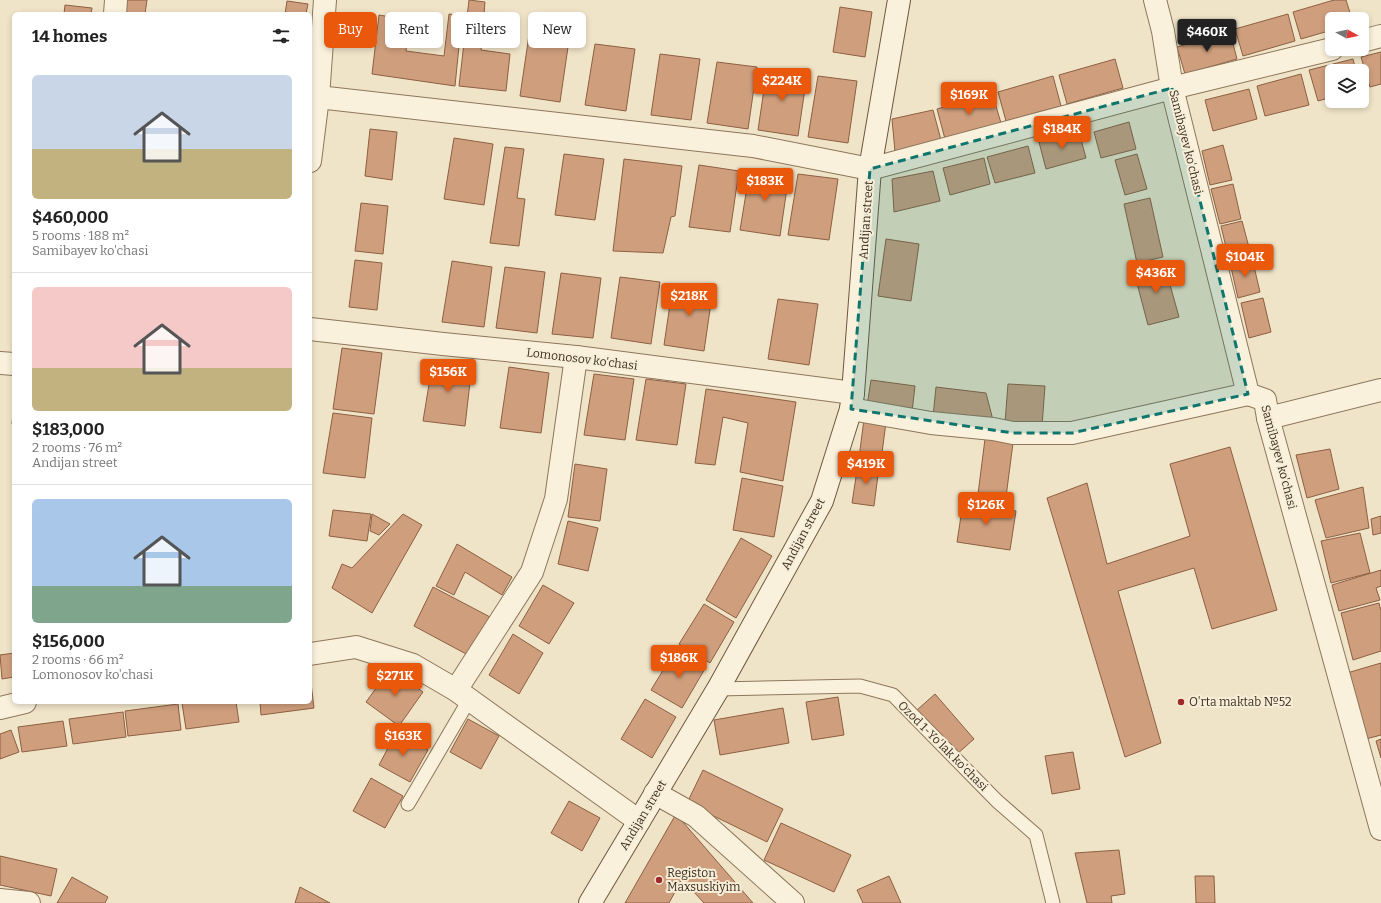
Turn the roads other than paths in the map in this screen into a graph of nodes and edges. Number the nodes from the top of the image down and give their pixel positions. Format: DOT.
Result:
graph roads {
  1 [pos="116,0"];
  2 [pos="325,0"];
  3 [pos="899,0"];
  4 [pos="1155,0"];
  5 [pos="115,12"];
  6 [pos="1381,36"];
  7 [pos="1369,39"];
  8 [pos="1325,50"];
  9 [pos="1172,88"];
  10 [pos="318,97"];
  11 [pos="312,145"];
  12 [pos="870,169"];
  13 [pos="312,329"];
  14 [pos="576,357"];
  15 [pos="0,363"];
  16 [pos="12,364"];
  17 [pos="1381,390"];
  18 [pos="1248,394"];
  19 [pos="852,401"];
  20 [pos="1268,418"];
  21 [pos="312,654"];
  22 [pos="718,689"];
  23 [pos="462,695"];
  24 [pos="17,704"];
  25 [pos="0,708"];
  26 [pos="656,793"];
  27 [pos="408,804"];
  28 [pos="639,821"];
  29 [pos="1381,829"];
  30 [pos="0,900"];
  31 [pos="29,903"];
  32 [pos="590,903"];
  33 [pos="793,903"];
  34 [pos="1053,903"];
  1 -- 5 [label="street"];
  2 -- 10 [label="street"];
  3 -- 12 [label="street, Andijan street"];
  4 -- 9 [label="street, Samibayev ko'chasi"];
  6 -- 7 [label="street"];
  8 -- 9 [label="street"];
  9 -- 12 [label="street"];
  9 -- 18 [label="street, Samibayev ko'chasi"];
  10 -- 11 [label="street"];
  10 -- 12 [label="street"];
  12 -- 19 [label="street, Andijan street"];
  13 -- 14 [label="street, Lomonosov ko'chasi"];
  14 -- 19 [label="street, Lomonosov ko'chasi"];
  14 -- 23 [label="street"];
  15 -- 16 [label="street"];
  17 -- 20 [label="street"];
  18 -- 19 [label="street, Lomonosov ko'chasi"];
  18 -- 20 [label="street, Samibayev ko'chasi"];
  19 -- 22 [label="street, Andijan street"];
  20 -- 29 [label="street, Samibayev ko'chasi"];
  21 -- 23 [label="street"];
  22 -- 26 [label="street, Andijan street"];
  22 -- 34 [label="lane, Ozod 1-Yo'lak ko'chasi"];
  23 -- 27 [label="lane"];
  23 -- 28 [label="street"];
  24 -- 25 [label="street"];
  26 -- 28 [label="street, Andijan street"];
  26 -- 33 [label="street"];
  28 -- 32 [label="street, Andijan street"];
  30 -- 31 [label="street"];
}
